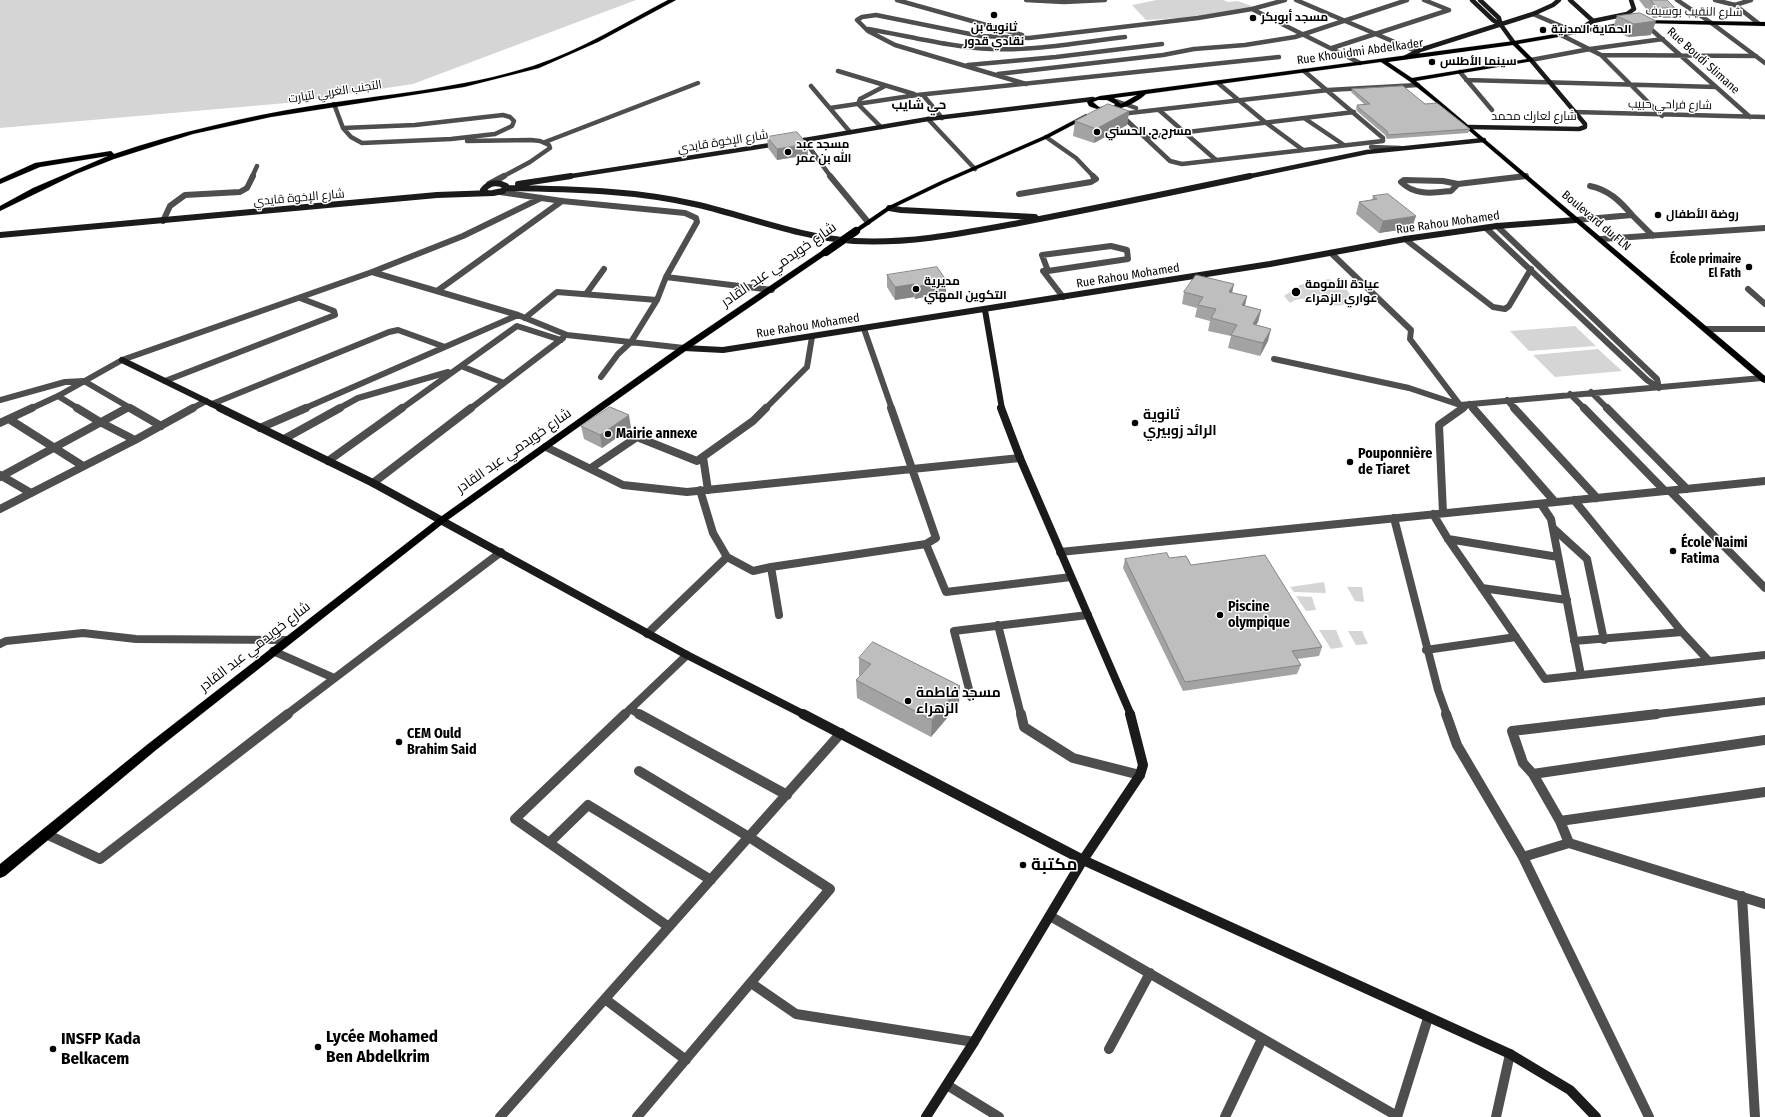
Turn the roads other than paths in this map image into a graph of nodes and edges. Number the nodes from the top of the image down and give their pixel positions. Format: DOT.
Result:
graph roads {
  1 [pos="673,0"];
  2 [pos="897,0"];
  3 [pos="1026,0"];
  4 [pos="1106,0"];
  5 [pos="1285,0"];
  6 [pos="1296,0"];
  7 [pos="1406,0"];
  8 [pos="1424,0"];
  9 [pos="1472,0"];
  10 [pos="1480,0"];
  11 [pos="1559,0"];
  12 [pos="1570,0"];
  13 [pos="1631,0"];
  14 [pos="1677,0"];
  15 [pos="1715,0"];
  16 [pos="1751,0"];
  17 [pos="1735,5"];
  18 [pos="1252,9"];
  19 [pos="1533,14"];
  20 [pos="1344,21"];
  21 [pos="1593,21"];
  22 [pos="1641,21"];
  23 [pos="1710,22"];
  24 [pos="1758,24"];
  25 [pos="1765,24"];
  26 [pos="1501,25"];
  27 [pos="863,28"];
  28 [pos="1575,32"];
  29 [pos="1304,34"];
  30 [pos="1374,34"];
  31 [pos="1560,34"];
  32 [pos="1125,37"];
  33 [pos="1029,38"];
  34 [pos="1663,39"];
  35 [pos="1514,43"];
  36 [pos="1162,44"];
  37 [pos="1051,46"];
  38 [pos="1332,48"];
  39 [pos="1590,49"];
  40 [pos="1418,52"];
  41 [pos="1601,55"];
  42 [pos="1058,56"];
  43 [pos="1681,56"];
  44 [pos="1756,56"];
  45 [pos="1279,57"];
  46 [pos="1406,57"];
  47 [pos="1531,60"];
  48 [pos="1383,61"];
  49 [pos="1360,63"];
  50 [pos="1765,63"];
  51 [pos="963,65"];
  52 [pos="838,71"];
  53 [pos="1304,71"];
  54 [pos="1460,72"];
  55 [pos="993,74"];
  56 [pos="1412,80"];
  57 [pos="1466,80"];
  58 [pos="1550,82"];
  59 [pos="698,83"];
  60 [pos="1218,83"];
  61 [pos="1026,84"];
  62 [pos="1630,84"];
  63 [pos="1418,85"];
  64 [pos="811,86"];
  65 [pos="885,86"];
  66 [pos="1716,87"];
  67 [pos="1328,90"];
  68 [pos="1148,91"];
  69 [pos="917,95"];
  70 [pos="924,96"];
  71 [pos="1103,98"];
  72 [pos="1131,101"];
  73 [pos="1240,101"];
  74 [pos="1091,103"];
  75 [pos="334,104"];
  76 [pos="858,104"];
  77 [pos="1125,104"];
  78 [pos="1114,106"];
  79 [pos="830,108"];
  80 [pos="1136,108"];
  81 [pos="1159,110"];
  82 [pos="1492,110"];
  83 [pos="1143,112"];
  84 [pos="1354,112"];
  85 [pos="1574,112"];
  86 [pos="1121,114"];
  87 [pos="1086,116"];
  88 [pos="1662,116"];
  89 [pos="1750,117"];
  90 [pos="942,118"];
  91 [pos="1304,118"];
  92 [pos="1765,118"];
  93 [pos="928,119"];
  94 [pos="1265,122"];
  95 [pos="881,127"];
  96 [pos="1469,127"];
  97 [pos="343,128"];
  98 [pos="850,132"];
  99 [pos="1184,132"];
  100 [pos="1046,137"];
  101 [pos="1146,137"];
  102 [pos="451,139"];
  103 [pos="804,140"];
  104 [pos="1484,140"];
  105 [pos="545,142"];
  106 [pos="788,142"];
  107 [pos="780,144"];
  108 [pos="1344,145"];
  109 [pos="145,146"];
  110 [pos="1331,147"];
  111 [pos="1400,148"];
  112 [pos="1303,150"];
  113 [pos="93,155"];
  114 [pos="77,160"];
  115 [pos="1216,160"];
  116 [pos="103,161"];
  117 [pos="257,166"];
  118 [pos="975,169"];
  119 [pos="514,171"];
  120 [pos="16,174"];
  121 [pos="71,174"];
  122 [pos="1526,176"];
  123 [pos="0,182"];
  124 [pos="1458,184"];
  125 [pos="487,185"];
  126 [pos="505,186"];
  127 [pos="1590,186"];
  128 [pos="500,192"];
  129 [pos="487,193"];
  130 [pos="1019,194"];
  131 [pos="437,195"];
  132 [pos="541,198"];
  133 [pos="562,201"];
  134 [pos="889,208"];
  135 [pos="0,209"];
  136 [pos="1632,215"];
  137 [pos="1039,219"];
  138 [pos="1576,220"];
  139 [pos="163,221"];
  140 [pos="868,222"];
  141 [pos="1497,226"];
  142 [pos="1486,228"];
  143 [pos="1765,228"];
  144 [pos="0,235"];
  145 [pos="1653,236"];
  146 [pos="1405,239"];
  147 [pos="1601,239"];
  148 [pos="1330,253"];
  149 [pos="1531,269"];
  150 [pos="604,270"];
  151 [pos="1048,271"];
  152 [pos="372,272"];
  153 [pos="666,277"];
  154 [pos="1748,289"];
  155 [pos="772,290"];
  156 [pos="437,291"];
  157 [pos="586,294"];
  158 [pos="1063,297"];
  159 [pos="300,298"];
  160 [pos="657,300"];
  161 [pos="1765,304"];
  162 [pos="986,310"];
  163 [pos="518,315"];
  164 [pos="525,318"];
  165 [pos="864,329"];
  166 [pos="1706,329"];
  167 [pos="1765,329"];
  168 [pos="567,336"];
  169 [pos="812,337"];
  170 [pos="561,340"];
  171 [pos="631,342"];
  172 [pos="445,347"];
  173 [pos="684,348"];
  174 [pos="1274,359"];
  175 [pos="122,360"];
  176 [pos="461,366"];
  177 [pos="455,370"];
  178 [pos="601,377"];
  179 [pos="1764,379"];
  180 [pos="84,381"];
  181 [pos="165,381"];
  182 [pos="504,383"];
  183 [pos="1659,388"];
  184 [pos="1591,392"];
  185 [pos="1570,394"];
  186 [pos="58,396"];
  187 [pos="0,400"];
  188 [pos="1507,400"];
  189 [pos="209,403"];
  190 [pos="1460,404"];
  191 [pos="1469,404"];
  192 [pos="129,407"];
  193 [pos="9,419"];
  194 [pos="100,422"];
  195 [pos="0,424"];
  196 [pos="161,426"];
  197 [pos="260,428"];
  198 [pos="284,439"];
  199 [pos="135,440"];
  200 [pos="53,447"];
  201 [pos="546,447"];
  202 [pos="702,457"];
  203 [pos="1020,458"];
  204 [pos="328,461"];
  205 [pos="82,466"];
  206 [pos="591,468"];
  207 [pos="913,469"];
  208 [pos="0,476"];
  209 [pos="1765,481"];
  210 [pos="373,483"];
  211 [pos="1687,489"];
  212 [pos="704,490"];
  213 [pos="1667,491"];
  214 [pos="31,493"];
  215 [pos="1597,498"];
  216 [pos="1574,500"];
  217 [pos="1555,502"];
  218 [pos="1541,504"];
  219 [pos="0,509"];
  220 [pos="1443,513"];
  221 [pos="1434,514"];
  222 [pos="1394,518"];
  223 [pos="442,520"];
  224 [pos="1553,528"];
  225 [pos="1448,539"];
  226 [pos="926,544"];
  227 [pos="501,552"];
  228 [pos="1060,552"];
  229 [pos="727,557"];
  230 [pos="1558,557"];
  231 [pos="771,567"];
  232 [pos="1071,577"];
  233 [pos="1482,588"];
  234 [pos="1765,588"];
  235 [pos="1567,600"];
  236 [pos="779,615"];
  237 [pos="1088,615"];
  238 [pos="998,626"];
  239 [pos="1682,632"];
  240 [pos="647,634"];
  241 [pos="1516,637"];
  242 [pos="286,640"];
  243 [pos="1604,640"];
  244 [pos="1574,641"];
  245 [pos="0,644"];
  246 [pos="1426,650"];
  247 [pos="273,651"];
  248 [pos="1765,654"];
  249 [pos="687,655"];
  250 [pos="1708,660"];
  251 [pos="1581,675"];
  252 [pos="334,678"];
  253 [pos="971,697"];
  254 [pos="1765,701"];
  255 [pos="630,709"];
  256 [pos="841,733"];
  257 [pos="1765,740"];
  258 [pos="639,771"];
  259 [pos="1533,774"];
  260 [pos="1140,775"];
  261 [pos="1765,792"];
  262 [pos="786,795"];
  263 [pos="1560,821"];
  264 [pos="46,834"];
  265 [pos="749,837"];
  266 [pos="549,842"];
  267 [pos="1569,843"];
  268 [pos="1524,857"];
  269 [pos="1083,860"];
  270 [pos="0,872"];
  271 [pos="711,880"];
  272 [pos="1742,896"];
  273 [pos="1765,904"];
  274 [pos="1050,916"];
  275 [pos="669,927"];
  276 [pos="1150,973"];
  277 [pos="751,983"];
  278 [pos="605,999"];
  279 [pos="1428,1018"];
  280 [pos="1262,1039"];
  281 [pos="974,1042"];
  282 [pos="1109,1049"];
  283 [pos="1510,1054"];
  284 [pos="686,1060"];
  285 [pos="947,1085"];
  286 [pos="1397,1116"];
  287 [pos="500,1117"];
  288 [pos="637,1117"];
  289 [pos="926,1117"];
  290 [pos="999,1117"];
  291 [pos="1225,1117"];
  292 [pos="1496,1117"];
  293 [pos="1596,1117"];
  294 [pos="1649,1117"];
  295 [pos="1755,1117"];
  1 -- 75 [label="highway, التجنب الغربي لتيارت"];
  2 -- 33 [label="street"];
  3 -- 4 [label="street"];
  5 -- 18 [label="street"];
  6 -- 20 [label="street"];
  7 -- 20 [label="street"];
  8 -- 30 [label="street"];
  9 -- 26 [label="street"];
  10 -- 26 [label="street"];
  11 -- 19 [label="street"];
  12 -- 21 [label="street"];
  13 -- 21 [label="street"];
  14 -- 23 [label="street"];
  15 -- 17 [label="street"];
  16 -- 17 [label="street"];
  17 -- 24 [label="street"];
  18 -- 29 [label="street"];
  18 -- 33 [label="street"];
  19 -- 26 [label="street"];
  19 -- 28 [label="street"];
  20 -- 29 [label="street"];
  20 -- 30 [label="street"];
  21 -- 28 [label="street"];
  22 -- 23 [label="main road, شلرع النقيب بوسيف"];
  22 -- 28 [label="main road, شلرع النقيب بوسيف"];
  22 -- 34 [label="street, Rue Boudi Slimane"];
  23 -- 24 [label="main road, شلرع النقيب بوسيف"];
  23 -- 44 [label="street"];
  24 -- 25 [label="main road, شلرع النقيب بوسيف"];
  26 -- 35 [label="street"];
  26 -- 40 [label="street"];
  27 -- 33 [label="street"];
  27 -- 37 [label="street"];
  27 -- 51 [label="street"];
  28 -- 31 [label="main road, Rue Khouidmi Abdelkader"];
  29 -- 38 [label="street"];
  29 -- 55 [label="street"];
  30 -- 38 [label="street"];
  30 -- 40 [label="street"];
  31 -- 35 [label="main road, Rue Khouidmi Abdelkader"];
  31 -- 39 [label="street"];
  32 -- 37 [label="street"];
  34 -- 39 [label="street"];
  34 -- 43 [label="street, Rue Boudi Slimane"];
  35 -- 46 [label="main road, Rue Khouidmi Abdelkader"];
  35 -- 47 [label="main road"];
  36 -- 42 [label="street"];
  37 -- 42 [label="street"];
  38 -- 49 [label="street"];
  39 -- 41 [label="street"];
  39 -- 47 [label="street"];
  40 -- 46 [label="street"];
  41 -- 43 [label="street"];
  41 -- 62 [label="street"];
  42 -- 51 [label="street"];
  43 -- 44 [label="street"];
  43 -- 66 [label="street, Rue Boudi Slimane"];
  44 -- 50 [label="street"];
  45 -- 61 [label="street"];
  46 -- 48 [label="main road, Rue Khouidmi Abdelkader"];
  47 -- 54 [label="main road"];
  47 -- 58 [label="street, شارع لعارك محمد"];
  48 -- 49 [label="main road, Rue Khouidmi Abdelkader"];
  48 -- 56 [label="main road, Boulevard du FLN"];
  49 -- 53 [label="main road, Rue Khouidmi Abdelkader"];
  51 -- 55 [label="street"];
  52 -- 65 [label="street"];
  53 -- 60 [label="main road, Rue Khouidmi Abdelkader"];
  53 -- 67 [label="street"];
  54 -- 56 [label="main road"];
  54 -- 57 [label="street"];
  55 -- 61 [label="street"];
  56 -- 63 [label="main road, Boulevard du FLN"];
  57 -- 58 [label="street"];
  57 -- 82 [label="street"];
  58 -- 62 [label="street"];
  58 -- 85 [label="street, شارع لعارك محمد"];
  59 -- 105 [label="street"];
  60 -- 68 [label="main road, Rue Khouidmi Abdelkader"];
  60 -- 73 [label="street"];
  61 -- 70 [label="street"];
  62 -- 66 [label="street"];
  62 -- 88 [label="street"];
  63 -- 67 [label="street"];
  63 -- 96 [label="main road, Boulevard du FLN"];
  64 -- 79 [label="street"];
  65 -- 69 [label="street"];
  65 -- 76 [label="street"];
  66 -- 89 [label="street, Rue Boudi Slimane"];
  67 -- 73 [label="street"];
  67 -- 84 [label="street"];
  68 -- 71 [label="main road"];
  68 -- 72 [label="main road, شارع خويدمي عبد القادر"];
  69 -- 70 [label="street"];
  69 -- 76 [label="street"];
  70 -- 90 [label="street"];
  71 -- 74 [label="main road"];
  71 -- 78 [label="main road"];
  72 -- 77 [label="main road, شارع خويدمي عبد القادر"];
  72 -- 80 [label="street"];
  73 -- 81 [label="street"];
  73 -- 94 [label="street"];
  74 -- 78 [label="main road"];
  74 -- 87 [label="main road"];
  74 -- 90 [label="street, شارع الإخوة قايدي"];
  75 -- 97 [label="street"];
  75 -- 109 [label="highway, التجنب الغربي لتيارت"];
  76 -- 79 [label="street"];
  76 -- 95 [label="street"];
  77 -- 78 [label="main road, شارع خويدمي عبد القادر"];
  77 -- 80 [label="street"];
  78 -- 86 [label="street"];
  78 -- 87 [label="main road, شارع خويدمي عبد القادر"];
  79 -- 98 [label="street"];
  80 -- 83 [label="street"];
  81 -- 83 [label="street"];
  81 -- 99 [label="street"];
  83 -- 86 [label="street"];
  84 -- 91 [label="street"];
  84 -- 108 [label="street"];
  85 -- 88 [label="street, شارع فراحي حبيب"];
  85 -- 96 [label="street, شارع لعارك محمد"];
  86 -- 101 [label="street"];
  87 -- 100 [label="main road, شارع خويدمي عبد القادر"];
  88 -- 89 [label="street, شارع فراحي حبيب"];
  89 -- 92 [label="street, شارع فراحي حبيب"];
  90 -- 93 [label="street, شارع الإخوة قايدي"];
  91 -- 94 [label="street"];
  91 -- 108 [label="street"];
  93 -- 95 [label="street, شارع الإخوة قايدي"];
  93 -- 118 [label="street"];
  94 -- 99 [label="street"];
  94 -- 112 [label="street"];
  95 -- 98 [label="street, شارع الإخوة قايدي"];
  96 -- 104 [label="main road, Boulevard du FLN"];
  97 -- 102 [label="street"];
  97 -- 102 [label="street"];
  98 -- 103 [label="street, شارع الإخوة قايدي"];
  99 -- 101 [label="street"];
  99 -- 115 [label="street"];
  100 -- 118 [label="main road, شارع خويدمي عبد القادر"];
  100 -- 130 [label="street"];
  101 -- 115 [label="street"];
  102 -- 105 [label="street"];
  103 -- 106 [label="street, شارع الإخوة قايدي"];
  103 -- 140 [label="street"];
  104 -- 111 [label="street"];
  104 -- 122 [label="main road, Boulevard du FLN"];
  105 -- 119 [label="street"];
  107 -- 126 [label="street, شارع الإخوة قايدي"];
  108 -- 110 [label="street"];
  109 -- 113 [label="highway"];
  109 -- 116 [label="highway, التجنب الغربي لتيارت"];
  110 -- 111 [label="street"];
  110 -- 112 [label="street"];
  111 -- 137 [label="street"];
  112 -- 115 [label="street"];
  113 -- 116 [label="highway"];
  113 -- 120 [label="highway"];
  114 -- 116 [label="highway"];
  114 -- 120 [label="highway"];
  114 -- 121 [label="highway"];
  116 -- 121 [label="highway, التجنب الغربي لتيارت"];
  117 -- 139 [label="street"];
  118 -- 134 [label="main road, شارع خويدمي عبد القادر"];
  119 -- 125 [label="street"];
  119 -- 126 [label="street"];
  120 -- 123 [label="highway"];
  121 -- 135 [label="highway, التجنب الغربي لتيارت"];
  122 -- 124 [label="street"];
  122 -- 138 [label="main road, Boulevard du FLN"];
  124 -- 124 [label="street"];
  125 -- 126 [label="street, شارع الإخوة قايدي"];
  125 -- 129 [label="street"];
  125 -- 131 [label="street, شارع الإخوة قايدي"];
  126 -- 128 [label="street"];
  126 -- 137 [label="street"];
  127 -- 136 [label="street"];
  128 -- 129 [label="street, شارع الإخوة قايدي"];
  128 -- 132 [label="street"];
  129 -- 131 [label="street, شارع الإخوة قايدي"];
  131 -- 139 [label="street, شارع الإخوة قايدي"];
  132 -- 133 [label="street"];
  132 -- 152 [label="street"];
  133 -- 153 [label="street"];
  133 -- 156 [label="street"];
  134 -- 137 [label="street"];
  134 -- 140 [label="main road, شارع خويدمي عبد القادر"];
  136 -- 138 [label="street"];
  136 -- 145 [label="street"];
  138 -- 141 [label="street, Rue Rahou Mohamed"];
  138 -- 147 [label="main road, Boulevard du FLN"];
  139 -- 144 [label="street, شارع الإخوة قايدي"];
  140 -- 155 [label="main road, شارع خويدمي عبد القادر, bridge"];
  141 -- 142 [label="street, Rue Rahou Mohamed"];
  141 -- 183 [label="street"];
  142 -- 146 [label="street, Rue Rahou Mohamed"];
  142 -- 149 [label="street"];
  143 -- 145 [label="street"];
  145 -- 147 [label="street"];
  146 -- 148 [label="street, Rue Rahou Mohamed"];
  146 -- 149 [label="street"];
  147 -- 166 [label="main road, Boulevard du FLN"];
  148 -- 158 [label="street, Rue Rahou Mohamed"];
  148 -- 190 [label="street"];
  149 -- 183 [label="street"];
  150 -- 157 [label="street"];
  151 -- 151 [label="street"];
  151 -- 158 [label="street"];
  152 -- 156 [label="street"];
  152 -- 159 [label="street"];
  153 -- 155 [label="street"];
  153 -- 160 [label="street"];
  154 -- 161 [label="street"];
  155 -- 173 [label="main road, شارع خويدمي عبد القادر"];
  156 -- 163 [label="street"];
  157 -- 160 [label="street"];
  157 -- 164 [label="street"];
  158 -- 162 [label="street, Rue Rahou Mohamed"];
  159 -- 175 [label="street"];
  159 -- 181 [label="street"];
  160 -- 171 [label="street"];
  162 -- 165 [label="street, Rue Rahou Mohamed"];
  162 -- 203 [label="street"];
  163 -- 164 [label="street"];
  163 -- 172 [label="street"];
  164 -- 168 [label="street"];
  165 -- 169 [label="street, Rue Rahou Mohamed"];
  165 -- 207 [label="street"];
  166 -- 167 [label="street"];
  166 -- 179 [label="main road, Boulevard du FLN"];
  168 -- 170 [label="street"];
  168 -- 171 [label="street"];
  169 -- 173 [label="street, Rue Rahou Mohamed"];
  169 -- 202 [label="street"];
  170 -- 176 [label="street"];
  170 -- 182 [label="street"];
  171 -- 173 [label="street"];
  171 -- 178 [label="street"];
  172 -- 189 [label="street"];
  172 -- 197 [label="street"];
  173 -- 201 [label="main road, شارع خويدمي عبد القادر"];
  174 -- 190 [label="street"];
  175 -- 180 [label="street"];
  175 -- 181 [label="street"];
  176 -- 177 [label="street"];
  176 -- 182 [label="street"];
  177 -- 198 [label="street"];
  177 -- 204 [label="street"];
  179 -- 183 [label="street"];
  180 -- 186 [label="street"];
  180 -- 187 [label="street"];
  180 -- 192 [label="street"];
  181 -- 189 [label="street"];
  182 -- 210 [label="street"];
  183 -- 184 [label="street"];
  184 -- 185 [label="street"];
  184 -- 211 [label="street"];
  185 -- 188 [label="street"];
  185 -- 213 [label="street"];
  186 -- 193 [label="street"];
  186 -- 194 [label="street"];
  188 -- 191 [label="street"];
  188 -- 215 [label="street"];
  189 -- 196 [label="street"];
  189 -- 197 [label="street"];
  190 -- 191 [label="street"];
  191 -- 217 [label="street"];
  191 -- 220 [label="street"];
  192 -- 194 [label="street"];
  192 -- 196 [label="street"];
  193 -- 195 [label="street"];
  193 -- 200 [label="street"];
  194 -- 199 [label="street"];
  194 -- 200 [label="street"];
  196 -- 199 [label="street"];
  197 -- 198 [label="street"];
  198 -- 204 [label="street"];
  199 -- 205 [label="street"];
  200 -- 205 [label="street"];
  200 -- 208 [label="street"];
  201 -- 206 [label="street"];
  201 -- 223 [label="main road, شارع خويدمي عبد القادر"];
  202 -- 206 [label="street"];
  202 -- 212 [label="street"];
  203 -- 207 [label="street"];
  203 -- 228 [label="street"];
  204 -- 210 [label="street"];
  205 -- 214 [label="street"];
  206 -- 212 [label="street"];
  207 -- 212 [label="street"];
  207 -- 226 [label="street"];
  208 -- 214 [label="street"];
  209 -- 211 [label="street"];
  210 -- 223 [label="street"];
  211 -- 213 [label="street"];
  212 -- 229 [label="street"];
  213 -- 215 [label="street"];
  213 -- 234 [label="street"];
  214 -- 219 [label="street"];
  215 -- 216 [label="street"];
  216 -- 217 [label="street"];
  216 -- 239 [label="street"];
  217 -- 218 [label="street"];
  218 -- 220 [label="street"];
  218 -- 224 [label="street"];
  220 -- 221 [label="street"];
  221 -- 222 [label="street"];
  221 -- 225 [label="street"];
  222 -- 228 [label="street"];
  222 -- 246 [label="street"];
  223 -- 227 [label="street"];
  223 -- 242 [label="main road, شارع خويدمي عبد القادر"];
  224 -- 230 [label="street"];
  224 -- 243 [label="street"];
  225 -- 230 [label="street"];
  225 -- 233 [label="street"];
  226 -- 231 [label="street"];
  226 -- 232 [label="street"];
  227 -- 240 [label="street"];
  227 -- 252 [label="street"];
  228 -- 232 [label="street"];
  229 -- 231 [label="street"];
  229 -- 240 [label="street"];
  230 -- 235 [label="street"];
  231 -- 236 [label="street"];
  232 -- 237 [label="street"];
  233 -- 235 [label="street"];
  233 -- 241 [label="street"];
  235 -- 244 [label="street"];
  237 -- 238 [label="street"];
  237 -- 260 [label="street"];
  238 -- 253 [label="street"];
  238 -- 260 [label="street"];
  239 -- 243 [label="street"];
  239 -- 250 [label="street"];
  240 -- 249 [label="street"];
  241 -- 246 [label="street"];
  241 -- 251 [label="street"];
  242 -- 245 [label="street"];
  242 -- 247 [label="main road, شارع خويدمي عبد القادر"];
  243 -- 244 [label="street"];
  244 -- 251 [label="street"];
  246 -- 268 [label="street"];
  247 -- 252 [label="street"];
  247 -- 264 [label="main road, شارع خويدمي عبد القادر"];
  248 -- 250 [label="street"];
  249 -- 255 [label="street"];
  249 -- 256 [label="street"];
  250 -- 251 [label="street"];
  252 -- 264 [label="street"];
  254 -- 259 [label="street"];
  255 -- 262 [label="street"];
  255 -- 266 [label="street"];
  256 -- 262 [label="street"];
  256 -- 269 [label="street"];
  257 -- 259 [label="street"];
  258 -- 265 [label="street"];
  259 -- 263 [label="street"];
  260 -- 269 [label="street"];
  261 -- 263 [label="street"];
  262 -- 265 [label="street"];
  263 -- 267 [label="street"];
  264 -- 270 [label="main road, شارع خويدمي عبد القادر"];
  265 -- 271 [label="street"];
  265 -- 277 [label="street"];
  266 -- 271 [label="street"];
  266 -- 275 [label="street"];
  267 -- 268 [label="street"];
  267 -- 272 [label="street"];
  268 -- 294 [label="street"];
  269 -- 274 [label="street"];
  269 -- 279 [label="street"];
  271 -- 275 [label="street"];
  272 -- 273 [label="street"];
  272 -- 295 [label="street"];
  274 -- 276 [label="street"];
  274 -- 281 [label="street"];
  275 -- 278 [label="street"];
  276 -- 280 [label="street"];
  276 -- 282 [label="street"];
  277 -- 281 [label="street"];
  277 -- 284 [label="street"];
  278 -- 284 [label="street"];
  278 -- 287 [label="street"];
  279 -- 283 [label="street"];
  279 -- 286 [label="street"];
  280 -- 286 [label="street"];
  280 -- 291 [label="street"];
  281 -- 285 [label="street"];
  283 -- 292 [label="street"];
  283 -- 293 [label="street"];
  284 -- 288 [label="street"];
  285 -- 289 [label="street"];
  285 -- 290 [label="street"];
}
